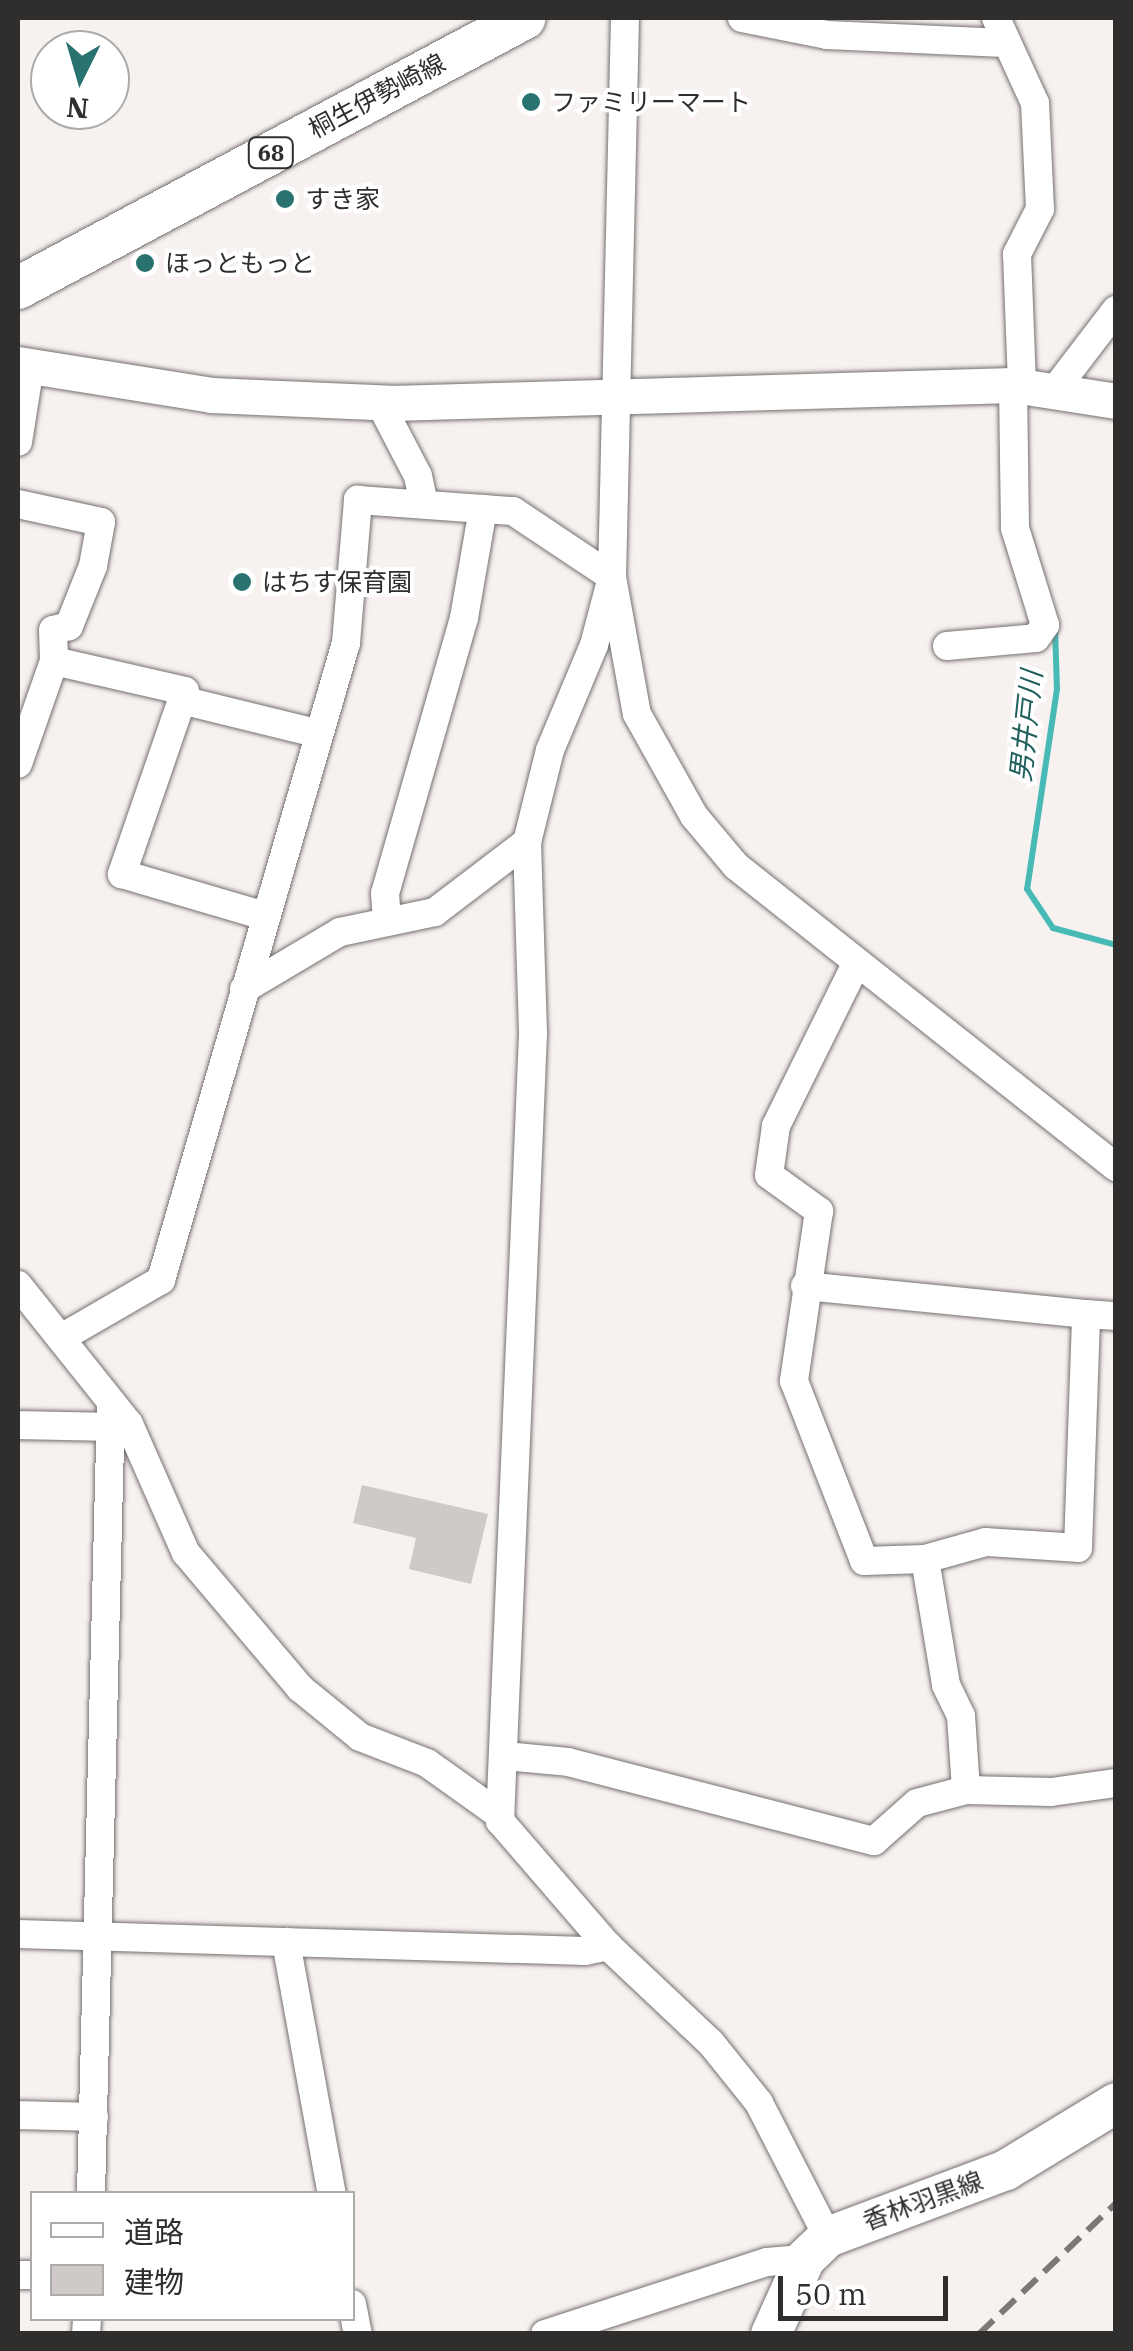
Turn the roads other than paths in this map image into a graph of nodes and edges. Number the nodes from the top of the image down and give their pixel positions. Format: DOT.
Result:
graph roads {
  1 [pos="525,18"];
  2 [pos="625,18"];
  3 [pos="742,18"];
  4 [pos="1000,30"];
  5 [pos="18,288"];
  6 [pos="1116,310"];
  7 [pos="24,365"];
  8 [pos="1030,387"];
  9 [pos="614,400"];
  10 [pos="1116,401"];
  11 [pos="380,403"];
  12 [pos="18,442"];
  13 [pos="18,504"];
  14 [pos="424,504"];
  15 [pos="483,508"];
  16 [pos="612,577"];
  17 [pos="947,646"];
  18 [pos="54,660"];
  19 [pos="182,700"];
  20 [pos="24,728"];
  21 [pos="319,734"];
  22 [pos="18,764"];
  23 [pos="527,842"];
  24 [pos="266,916"];
  25 [pos="386,922"];
  26 [pos="856,964"];
  27 [pos="244,989"];
  28 [pos="1116,1167"];
  29 [pos="18,1285"];
  30 [pos="805,1286"];
  31 [pos="1086,1314"];
  32 [pos="1116,1316"];
  33 [pos="60,1338"];
  34 [pos="112,1416"];
  35 [pos="18,1425"];
  36 [pos="925,1560"];
  37 [pos="504,1756"];
  38 [pos="1116,1782"];
  39 [pos="966,1790"];
  40 [pos="500,1815"];
  41 [pos="18,1934"];
  42 [pos="97,1935"];
  43 [pos="286,1942"];
  44 [pos="608,1946"];
  45 [pos="1116,2104"];
  46 [pos="18,2115"];
  47 [pos="94,2117"];
  48 [pos="91,2191"];
  49 [pos="331,2191"];
  50 [pos="816,2248"];
  51 [pos="546,2334"];
  52 [pos="771,2334"];
  1 -- 5 [label="main road, 桐生伊勢崎線 / 68"];
  2 -- 9 [label="street"];
  3 -- 4 [label="street"];
  4 -- 8 [label="street"];
  6 -- 8 [label="street"];
  7 -- 11 [label="street"];
  7 -- 12 [label="street"];
  8 -- 9 [label="street"];
  8 -- 10 [label="street"];
  8 -- 17 [label="street"];
  9 -- 11 [label="street"];
  9 -- 16 [label="street"];
  11 -- 14 [label="street"];
  13 -- 18 [label="street"];
  14 -- 15 [label="street"];
  14 -- 21 [label="street"];
  15 -- 16 [label="street"];
  15 -- 25 [label="street"];
  16 -- 23 [label="street"];
  16 -- 26 [label="street"];
  18 -- 19 [label="street"];
  18 -- 20 [label="street"];
  19 -- 21 [label="street"];
  19 -- 24 [label="street"];
  20 -- 22 [label="street"];
  21 -- 24 [label="street"];
  23 -- 25 [label="street"];
  23 -- 37 [label="street"];
  24 -- 27 [label="street"];
  25 -- 27 [label="street"];
  26 -- 28 [label="street"];
  26 -- 30 [label="street"];
  27 -- 33 [label="street"];
  29 -- 33 [label="street"];
  30 -- 31 [label="street"];
  30 -- 36 [label="street"];
  31 -- 32 [label="street"];
  31 -- 36 [label="street"];
  33 -- 34 [label="street"];
  34 -- 35 [label="street"];
  34 -- 40 [label="street"];
  34 -- 42 [label="street"];
  36 -- 39 [label="street"];
  37 -- 39 [label="street"];
  37 -- 40 [label="street"];
  38 -- 39 [label="street"];
  40 -- 44 [label="street"];
  41 -- 42 [label="street"];
  42 -- 43 [label="street"];
  42 -- 47 [label="street"];
  43 -- 44 [label="street"];
  43 -- 49 [label="street"];
  44 -- 50 [label="street"];
  45 -- 50 [label="main road, 香林羽黒線"];
  46 -- 47 [label="street"];
  47 -- 48 [label="street"];
  50 -- 51 [label="street"];
  50 -- 52 [label="main road"];
}
